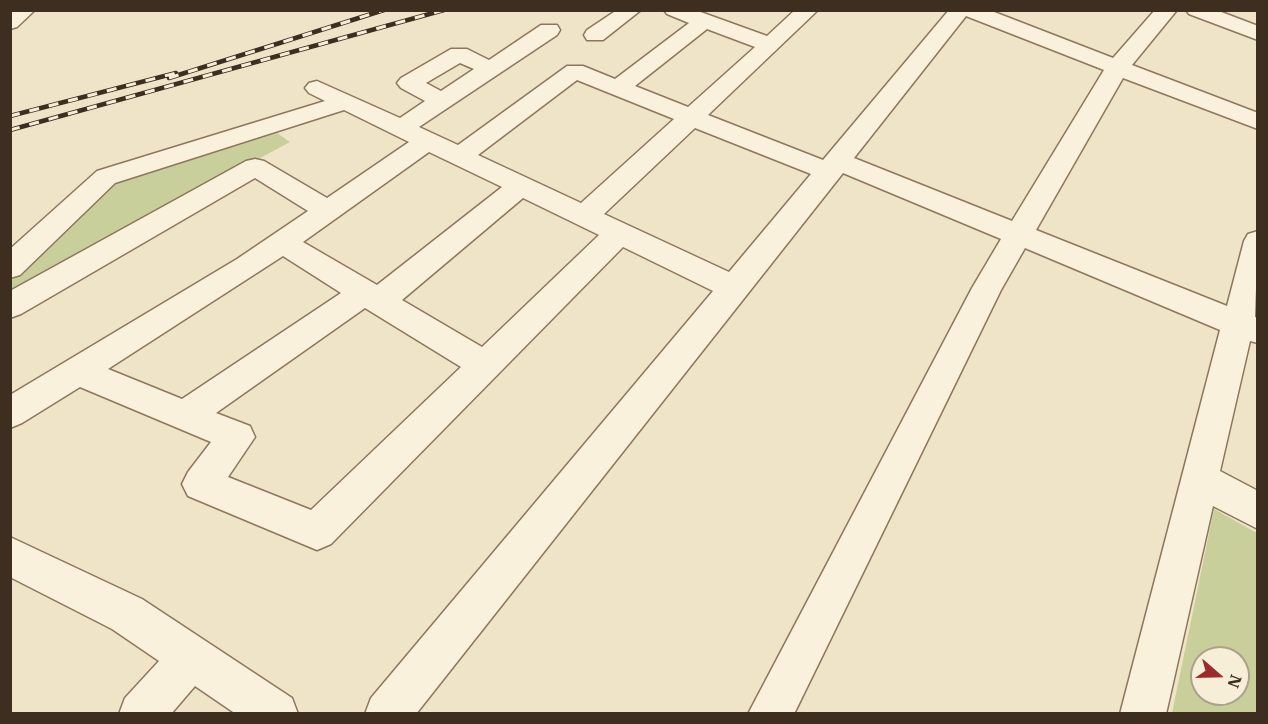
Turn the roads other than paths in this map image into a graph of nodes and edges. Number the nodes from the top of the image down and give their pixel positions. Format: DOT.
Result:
graph roads {
  1 [pos="26,10"];
  2 [pos="631,10"];
  3 [pos="674,10"];
  4 [pos="808,10"];
  5 [pos="960,10"];
  6 [pos="969,10"];
  7 [pos="1167,10"];
  8 [pos="1196,10"];
  9 [pos="1244,10"];
  10 [pos="704,21"];
  11 [pos="1225,21"];
  12 [pos="10,23"];
  13 [pos="549,30"];
  14 [pos="1257,34"];
  15 [pos="595,35"];
  16 [pos="770,45"];
  17 [pos="1117,68"];
  18 [pos="491,69"];
  19 [pos="317,88"];
  20 [pos="618,88"];
  21 [pos="442,101"];
  22 [pos="346,102"];
  23 [pos="692,118"];
  24 [pos="1257,122"];
  25 [pos="414,135"];
  26 [pos="460,156"];
  27 [pos="833,167"];
  28 [pos="521,186"];
  29 [pos="328,211"];
  30 [pos="584,216"];
  31 [pos="620,233"];
  32 [pos="1019,234"];
  33 [pos="1257,241"];
  34 [pos="283,243"];
  35 [pos="10,267"];
  36 [pos="734,288"];
  37 [pos="372,296"];
  38 [pos="10,306"];
  39 [pos="1247,327"];
  40 [pos="485,365"];
  41 [pos="78,372"];
  42 [pos="10,413"];
  43 [pos="184,416"];
  44 [pos="1199,479"];
  45 [pos="1257,511"];
  46 [pos="10,556"];
  47 [pos="191,657"];
  48 [pos="141,714"];
  49 [pos="276,714"];
  50 [pos="387,714"];
  51 [pos="770,714"];
  52 [pos="1143,714"];
  1 -- 12 [label="street"];
  2 -- 15 [label="street"];
  3 -- 10 [label="street"];
  4 -- 16 [label="street"];
  5 -- 27 [label="street"];
  6 -- 17 [label="street"];
  7 -- 17 [label="street"];
  8 -- 11 [label="street"];
  9 -- 11 [label="street"];
  10 -- 16 [label="street"];
  10 -- 20 [label="street"];
  11 -- 14 [label="street"];
  13 -- 18 [label="street"];
  16 -- 23 [label="street"];
  17 -- 24 [label="street"];
  17 -- 32 [label="street"];
  18 -- 21 [label="street"];
  18 -- 21 [label="street"];
  19 -- 22 [label="street"];
  20 -- 23 [label="street"];
  20 -- 26 [label="street"];
  21 -- 25 [label="street"];
  22 -- 25 [label="street"];
  22 -- 35 [label="street"];
  23 -- 27 [label="street"];
  23 -- 30 [label="street"];
  25 -- 26 [label="street"];
  25 -- 29 [label="street"];
  26 -- 28 [label="street"];
  27 -- 32 [label="street"];
  27 -- 36 [label="street"];
  28 -- 30 [label="street"];
  28 -- 37 [label="street"];
  29 -- 34 [label="street"];
  29 -- 38 [label="street"];
  30 -- 31 [label="street"];
  31 -- 36 [label="street"];
  31 -- 40 [label="street"];
  32 -- 39 [label="street"];
  32 -- 51 [label="street"];
  33 -- 39 [label="street"];
  34 -- 37 [label="street"];
  34 -- 41 [label="street"];
  36 -- 50 [label="street"];
  37 -- 40 [label="street"];
  37 -- 43 [label="street"];
  39 -- 44 [label="street"];
  40 -- 43 [label="street"];
  41 -- 42 [label="street"];
  41 -- 43 [label="street"];
  44 -- 45 [label="street"];
  44 -- 52 [label="street"];
  46 -- 47 [label="street"];
  47 -- 48 [label="street"];
  47 -- 49 [label="street"];
}
